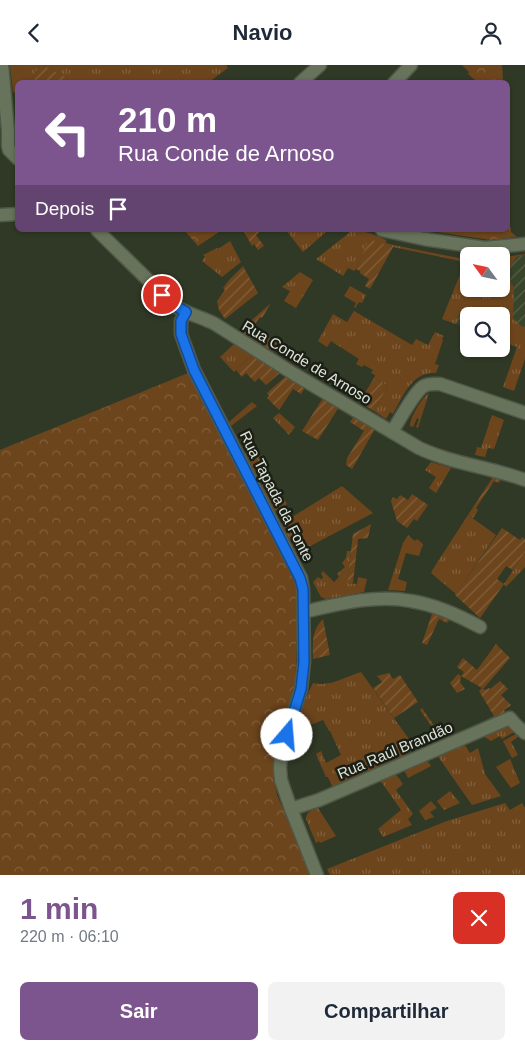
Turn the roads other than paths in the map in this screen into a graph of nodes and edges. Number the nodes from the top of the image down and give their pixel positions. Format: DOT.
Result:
graph roads {
  1 [pos="2,65"];
  2 [pos="320,65"];
  3 [pos="412,65"];
  4 [pos="303,80"];
  5 [pos="397,80"];
  6 [pos="15,156"];
  7 [pos="15,214"];
  8 [pos="0,215"];
  9 [pos="99,232"];
  10 [pos="391,232"];
  11 [pos="525,244"];
  12 [pos="186,312"];
  13 [pos="525,413"];
  14 [pos="392,432"];
  15 [pos="525,480"];
  16 [pos="304,612"];
  17 [pos="480,627"];
  18 [pos="525,733"];
  19 [pos="291,809"];
  20 [pos="317,875"];
  1 -- 6 [label="street"];
  2 -- 4 [label="street"];
  3 -- 5 [label="street"];
  7 -- 8 [label="street"];
  9 -- 12 [label="street, Rua Conde de Arnoso"];
  10 -- 11 [label="street"];
  12 -- 14 [label="street, Rua Conde de Arnoso"];
  12 -- 16 [label="street, Rua Tapada da Fonte"];
  13 -- 14 [label="street"];
  14 -- 15 [label="street, Rua Conde de Arnoso"];
  16 -- 17 [label="street"];
  16 -- 19 [label="street, Rua Tapada da Fonte"];
  18 -- 19 [label="street, Rua Raúl Brandão"];
  19 -- 20 [label="street, Rua Tapada da Fonte"];
}
